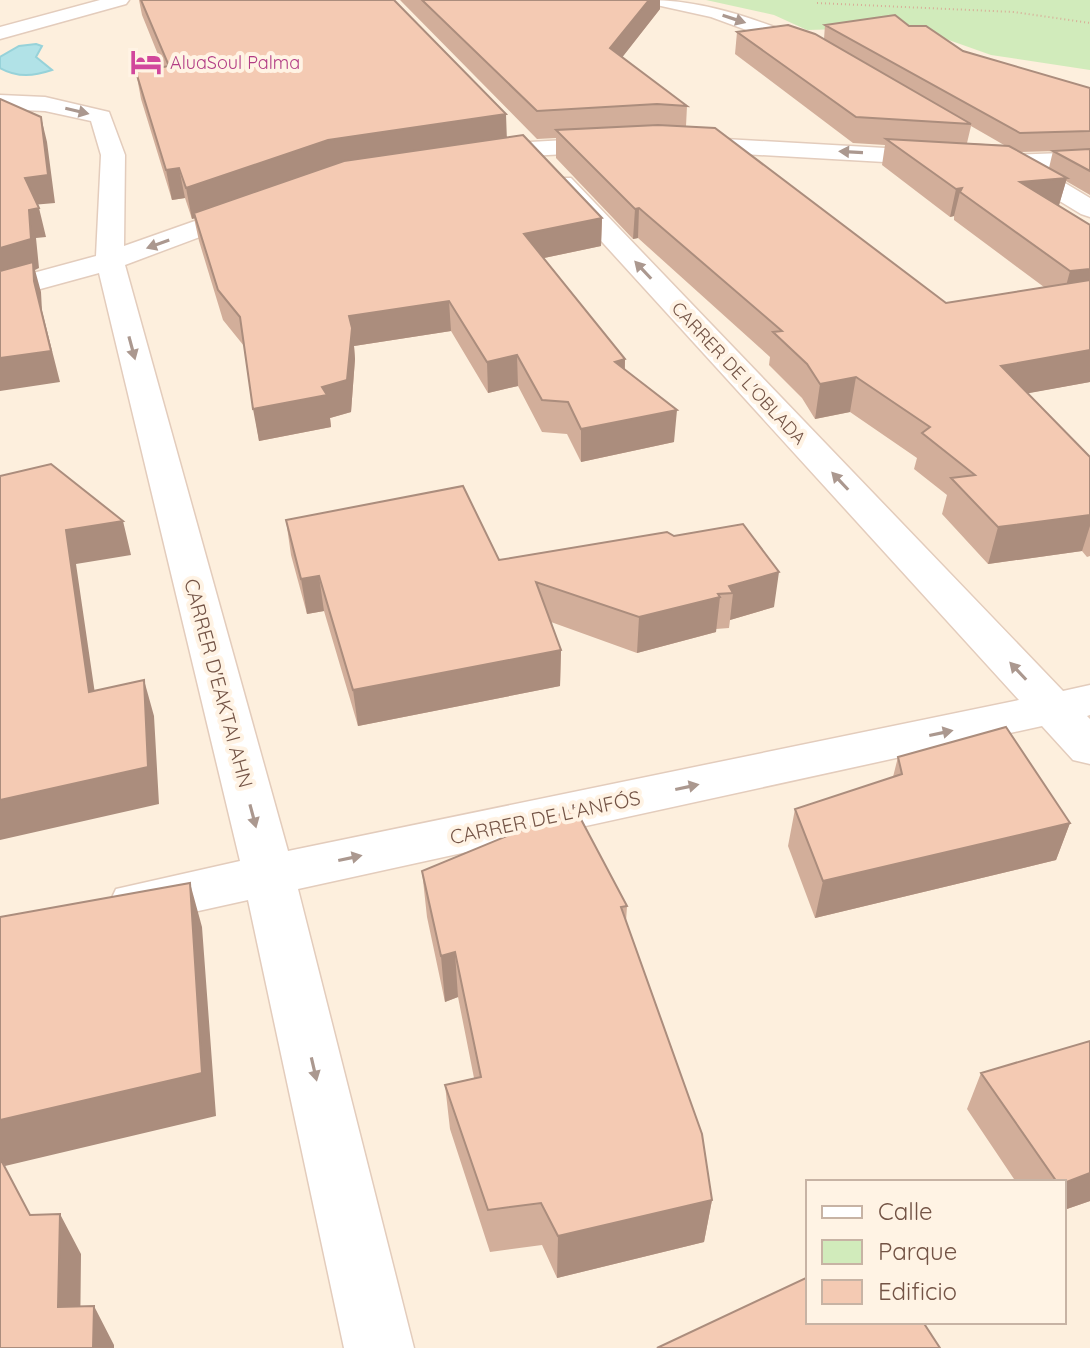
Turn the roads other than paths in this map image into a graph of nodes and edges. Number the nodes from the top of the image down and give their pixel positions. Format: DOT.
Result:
graph roads {
  1 [pos="120,0"];
  2 [pos="658,0"];
  3 [pos="0,33"];
  4 [pos="834,58"];
  5 [pos="0,102"];
  6 [pos="519,138"];
  7 [pos="972,138"];
  8 [pos="1090,159"];
  9 [pos="451,161"];
  10 [pos="1013,162"];
  11 [pos="269,203"];
  12 [pos="1090,209"];
  13 [pos="110,261"];
  14 [pos="0,291"];
  15 [pos="1072,704"];
  16 [pos="1090,748"];
  17 [pos="269,875"];
  18 [pos="90,913"];
  19 [pos="379,1348"];
  1 -- 3 [label="street"];
  2 -- 4 [label="street, one-way"];
  5 -- 13 [label="street, CARRER D'EAKTAI AHN, one-way"];
  6 -- 9 [label="street"];
  10 -- 6 [label="street, one-way"];
  15 -- 6 [label="street, CARRER DE L'OBLADA, one-way"];
  7 -- 10 [label="street"];
  8 -- 10 [label="street"];
  10 -- 12 [label="street"];
  11 -- 13 [label="street, one-way"];
  13 -- 14 [label="street"];
  13 -- 17 [label="street, CARRER D'EAKTAI AHN, one-way"];
  15 -- 16 [label="street, CARRER DE L'OBLADA"];
  17 -- 15 [label="street, CARRER DE L'ANFÓS, one-way"];
  17 -- 18 [label="street, CARRER DE L'ANFÓS"];
  17 -- 19 [label="street, CARRER D'EAKTAI AHN, one-way"];
}
